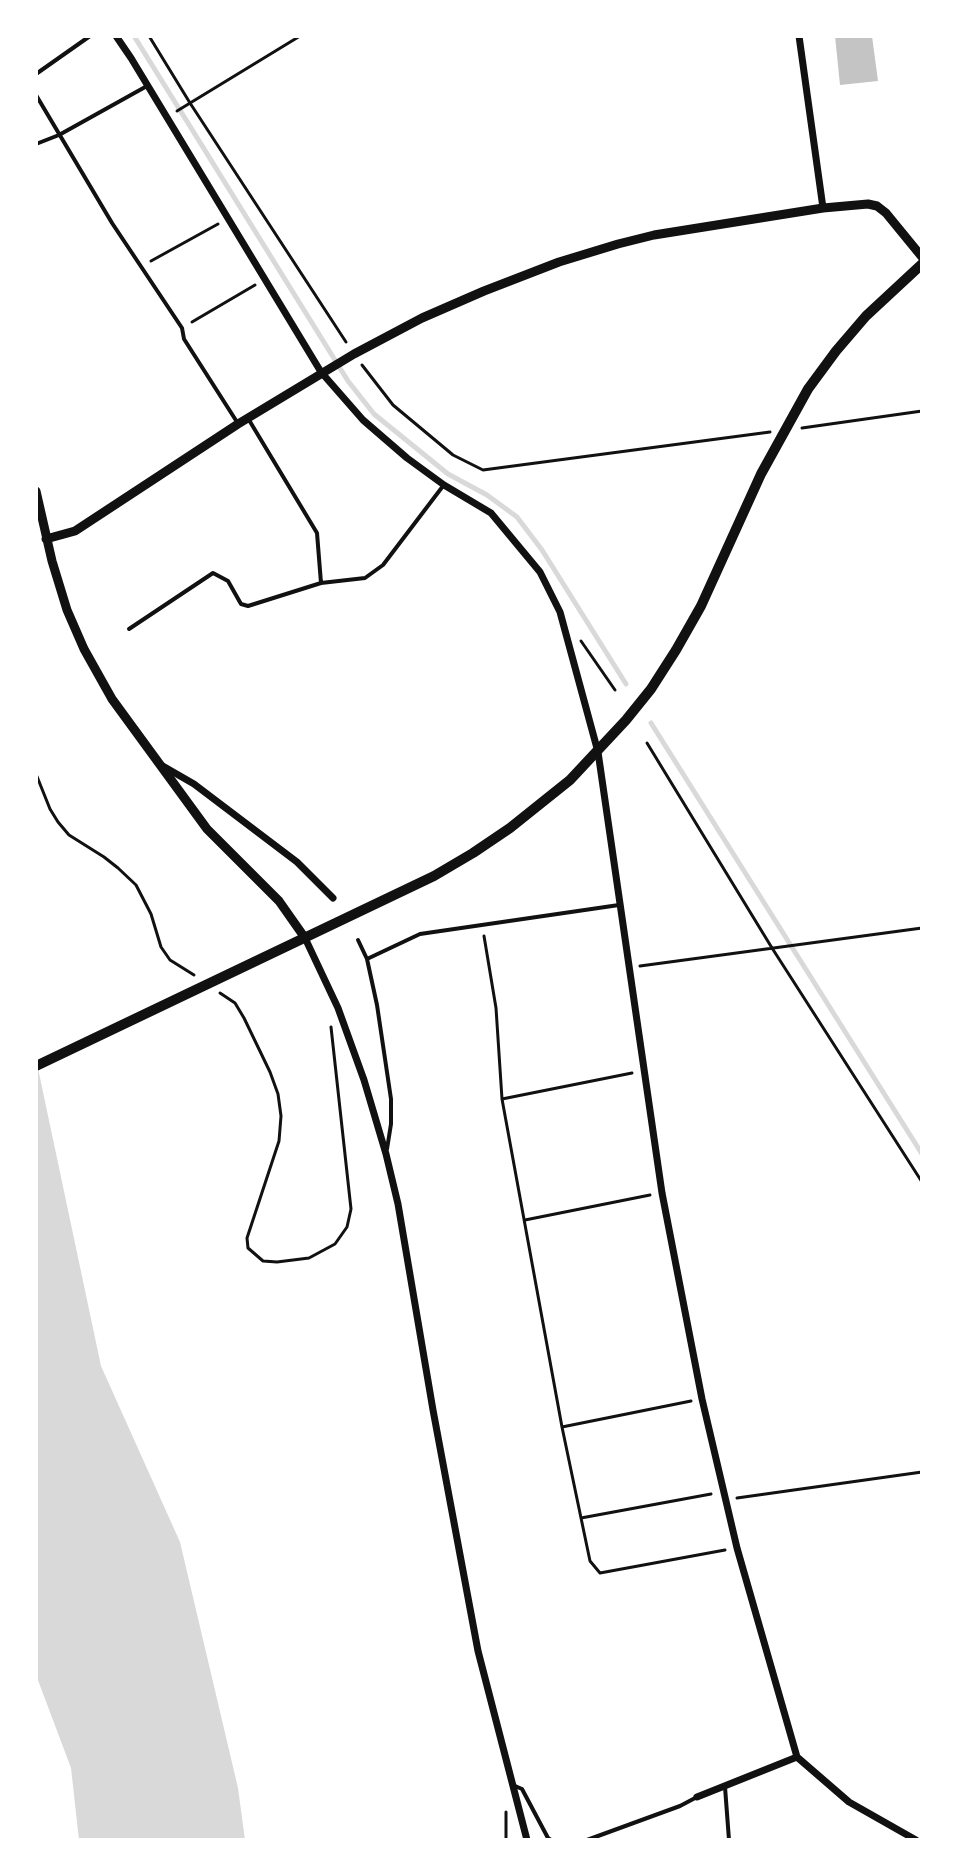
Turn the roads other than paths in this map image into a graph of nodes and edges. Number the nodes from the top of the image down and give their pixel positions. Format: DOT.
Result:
graph roads {
  1 [pos="90,36"];
  2 [pos="116,36"];
  3 [pos="799,36"];
  4 [pos="36,74"];
  5 [pos="147,86"];
  6 [pos="36,95"];
  7 [pos="59,135"];
  8 [pos="36,144"];
  9 [pos="823,208"];
  10 [pos="922,257"];
  11 [pos="922,264"];
  12 [pos="324,370"];
  13 [pos="243,421"];
  14 [pos="444,485"];
  15 [pos="36,491"];
  16 [pos="46,539"];
  17 [pos="321,583"];
  18 [pos="129,629"];
  19 [pos="598,752"];
  20 [pos="159,764"];
  21 [pos="333,898"];
  22 [pos="619,905"];
  23 [pos="305,938"];
  24 [pos="358,940"];
  25 [pos="367,959"];
  26 [pos="36,1066"];
  27 [pos="386,1154"];
  28 [pos="797,1757"];
  29 [pos="513,1785"];
  30 [pos="725,1786"];
  31 [pos="697,1797"];
  32 [pos="914,1839"];
  33 [pos="527,1840"];
  34 [pos="551,1840"];
  35 [pos="587,1840"];
  36 [pos="729,1840"];
  1 -- 4 [label="lane"];
  2 -- 5 [label="street"];
  3 -- 9 [label="street"];
  5 -- 7 [label="lane"];
  5 -- 12 [label="street"];
  6 -- 7 [label="lane"];
  7 -- 8 [label="lane"];
  7 -- 13 [label="lane"];
  9 -- 10 [label="street"];
  9 -- 12 [label="street"];
  11 -- 19 [label="main road"];
  12 -- 13 [label="street"];
  12 -- 14 [label="street"];
  13 -- 16 [label="street"];
  13 -- 17 [label="lane"];
  14 -- 17 [label="lane"];
  14 -- 19 [label="street"];
  15 -- 16 [label="street"];
  16 -- 20 [label="street"];
  17 -- 18 [label="lane"];
  19 -- 22 [label="street"];
  19 -- 23 [label="main road"];
  20 -- 21 [label="street"];
  20 -- 23 [label="street"];
  22 -- 25 [label="lane"];
  22 -- 28 [label="street"];
  23 -- 26 [label="main road"];
  23 -- 27 [label="street"];
  24 -- 25 [label="lane"];
  25 -- 27 [label="lane"];
  27 -- 29 [label="street"];
  28 -- 30 [label="street"];
  28 -- 32 [label="street"];
  29 -- 33 [label="street"];
  29 -- 34 [label="lane"];
  30 -- 31 [label="street"];
  30 -- 36 [label="lane"];
  31 -- 35 [label="lane"];
}
